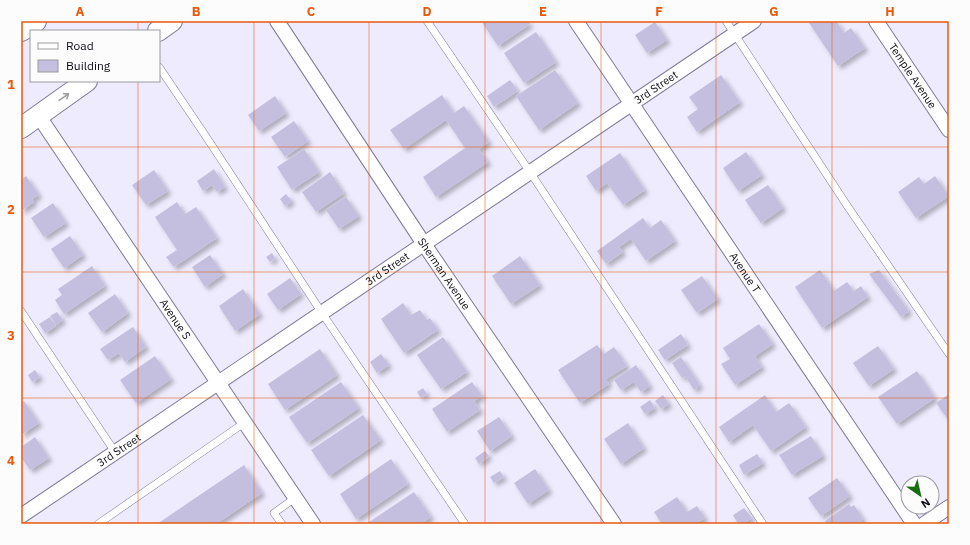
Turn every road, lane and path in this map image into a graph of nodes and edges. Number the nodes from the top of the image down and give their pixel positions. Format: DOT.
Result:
graph roads {
  1 [pos="172,21"];
  2 [pos="277,21"];
  3 [pos="427,21"];
  4 [pos="576,21"];
  5 [pos="726,21"];
  6 [pos="754,21"];
  7 [pos="876,21"];
  8 [pos="159,30"];
  9 [pos="734,34"];
  10 [pos="160,69"];
  11 [pos="86,82"];
  12 [pos="631,104"];
  13 [pos="38,115"];
  14 [pos="21,128"];
  15 [pos="949,130"];
  16 [pos="530,172"];
  17 [pos="424,244"];
  18 [pos="21,311"];
  19 [pos="322,313"];
  20 [pos="949,354"];
  21 [pos="217,383"];
  22 [pos="244,423"];
  23 [pos="115,452"];
  24 [pos="295,498"];
  25 [pos="949,507"];
  26 [pos="21,516"];
  27 [pos="98,524"];
  28 [pos="282,524"];
  29 [pos="313,524"];
  30 [pos="465,524"];
  31 [pos="614,524"];
  32 [pos="763,524"];
  33 [pos="914,524"];
  34 [pos="924,524"];
  1 -- 8 [label="main road"];
  2 -- 17 [label="street, Sherman Avenue"];
  3 -- 16 [label="lane"];
  4 -- 12 [label="street, Avenue T"];
  5 -- 9 [label="lane"];
  6 -- 9 [label="street, 3rd Street"];
  7 -- 15 [label="street, Temple Avenue"];
  9 -- 12 [label="street, 3rd Street"];
  9 -- 20 [label="lane"];
  10 -- 19 [label="lane"];
  13 -- 11 [label="main road, one-way"];
  12 -- 16 [label="street, 3rd Street"];
  12 -- 33 [label="street, Avenue T"];
  13 -- 14 [label="main road"];
  13 -- 21 [label="street, Avenue S"];
  16 -- 17 [label="street, 3rd Street"];
  16 -- 32 [label="lane"];
  17 -- 19 [label="street, 3rd Street"];
  17 -- 31 [label="street, Sherman Avenue"];
  18 -- 23 [label="lane"];
  19 -- 21 [label="street, 3rd Street"];
  19 -- 30 [label="lane"];
  21 -- 22 [label="street, Avenue S"];
  21 -- 23 [label="street, 3rd Street"];
  22 -- 24 [label="street, Avenue S"];
  22 -- 27 [label="lane"];
  23 -- 26 [label="street, 3rd Street"];
  24 -- 28 [label="lane"];
  24 -- 29 [label="street, Avenue S"];
  25 -- 34 [label="street"];
}
